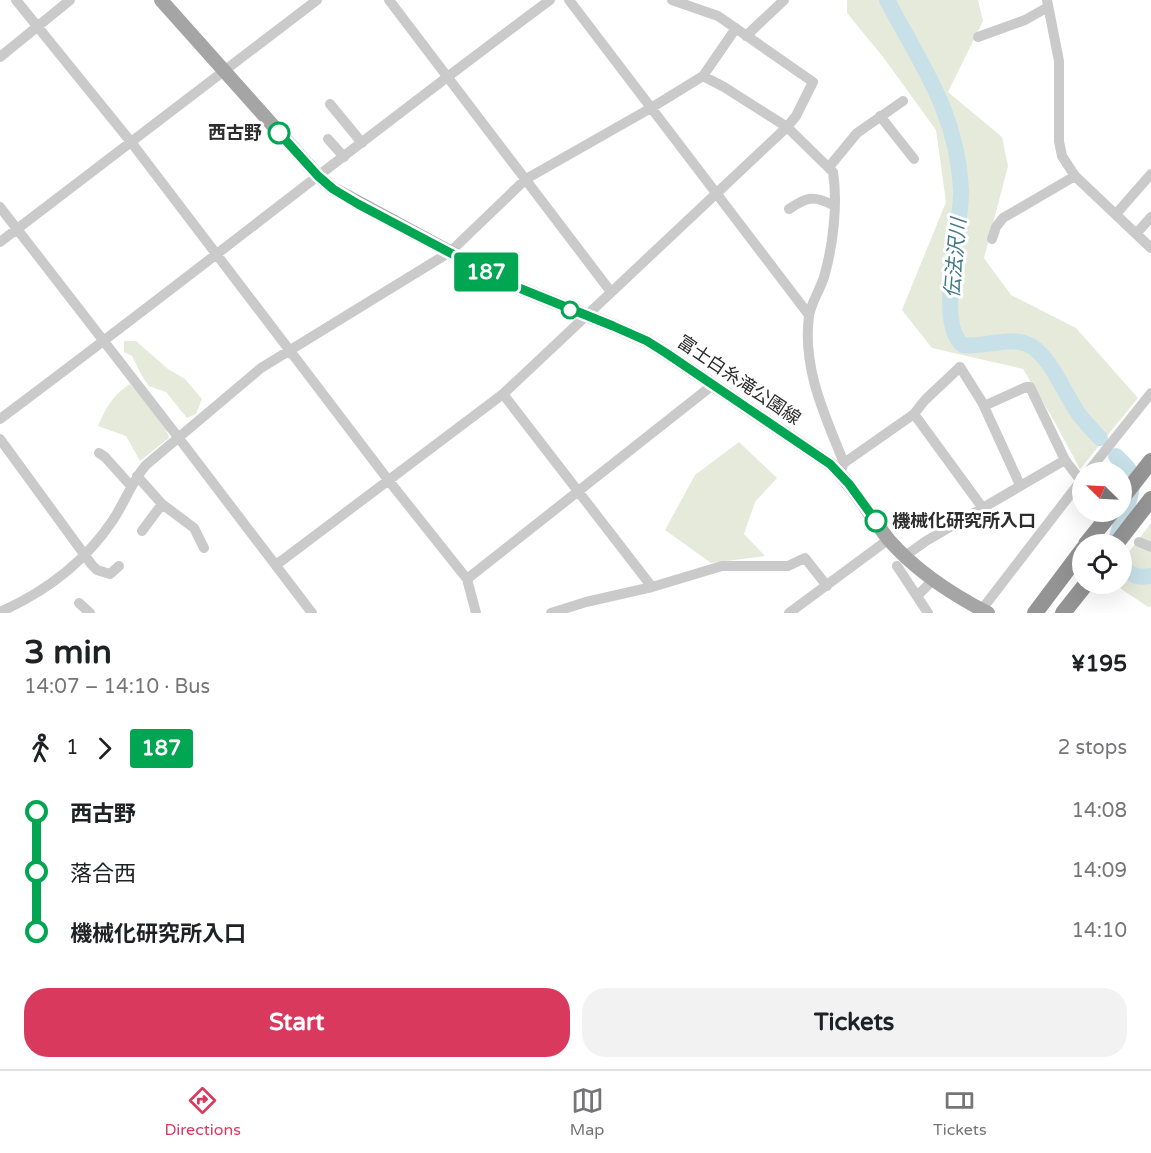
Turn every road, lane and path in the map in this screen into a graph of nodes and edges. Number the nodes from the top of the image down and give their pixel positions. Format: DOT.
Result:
graph roads {
  1 [pos="16,0"];
  2 [pos="70,0"];
  3 [pos="161,0"];
  4 [pos="317,0"];
  5 [pos="389,0"];
  6 [pos="550,0"];
  7 [pos="569,0"];
  8 [pos="672,0"];
  9 [pos="783,0"];
  10 [pos="1047,3"];
  11 [pos="38,26"];
  12 [pos="736,28"];
  13 [pos="746,36"];
  14 [pos="978,37"];
  15 [pos="0,57"];
  16 [pos="224,71"];
  17 [pos="447,76"];
  18 [pos="703,76"];
  19 [pos="903,101"];
  20 [pos="330,104"];
  21 [pos="651,108"];
  22 [pos="880,116"];
  23 [pos="787,127"];
  24 [pos="328,139"];
  25 [pos="131,142"];
  26 [pos="362,143"];
  27 [pos="344,157"];
  28 [pos="914,159"];
  29 [pos="829,167"];
  30 [pos="1151,174"];
  31 [pos="318,176"];
  32 [pos="1075,176"];
  33 [pos="526,179"];
  34 [pos="716,193"];
  35 [pos="833,205"];
  36 [pos="0,207"];
  37 [pos="789,209"];
  38 [pos="1116,214"];
  39 [pos="1151,217"];
  40 [pos="17,228"];
  41 [pos="1136,234"];
  42 [pos="992,239"];
  43 [pos="0,242"];
  44 [pos="1151,248"];
  45 [pos="450,252"];
  46 [pos="218,254"];
  47 [pos="611,292"];
  48 [pos="809,315"];
  49 [pos="585,317"];
  50 [pos="104,341"];
  51 [pos="290,350"];
  52 [pos="714,384"];
  53 [pos="1151,393"];
  54 [pos="503,394"];
  55 [pos="984,406"];
  56 [pos="914,414"];
  57 [pos="0,418"];
  58 [pos="178,437"];
  59 [pos="0,439"];
  60 [pos="99,453"];
  61 [pos="1065,460"];
  62 [pos="1151,461"];
  63 [pos="1096,462"];
  64 [pos="1072,466"];
  65 [pos="842,468"];
  66 [pos="137,476"];
  67 [pos="389,481"];
  68 [pos="1020,485"];
  69 [pos="1132,485"];
  70 [pos="132,486"];
  71 [pos="579,492"];
  72 [pos="1072,493"];
  73 [pos="1151,499"];
  74 [pos="162,504"];
  75 [pos="982,507"];
  76 [pos="1104,522"];
  77 [pos="142,531"];
  78 [pos="1095,534"];
  79 [pos="1124,534"];
  80 [pos="889,539"];
  81 [pos="1139,542"];
  82 [pos="1151,547"];
  83 [pos="204,548"];
  84 [pos="85,554"];
  85 [pos="901,561"];
  86 [pos="1072,564"];
  87 [pos="276,565"];
  88 [pos="119,566"];
  89 [pos="467,579"];
  90 [pos="932,581"];
  91 [pos="827,586"];
  92 [pos="652,587"];
  93 [pos="1078,594"];
  94 [pos="917,596"];
  95 [pos="586,602"];
  96 [pos="79,603"];
  97 [pos="3,610"];
  98 [pos="983,612"];
  99 [pos="90,613"];
  100 [pos="312,613"];
  101 [pos="476,613"];
  102 [pos="551,613"];
  103 [pos="593,613"];
  104 [pos="789,613"];
  105 [pos="928,613"];
  106 [pos="1035,613"];
  107 [pos="1063,613"];
  1 -- 11 [label="street"];
  2 -- 11 [label="street"];
  3 -- 16 [label="main road, 富士白糸滝公園線"];
  4 -- 16 [label="street"];
  5 -- 17 [label="street"];
  6 -- 17 [label="street"];
  7 -- 21 [label="street"];
  8 -- 12 [label="street"];
  9 -- 13 [label="street"];
  10 -- 14 [label="street"];
  10 -- 32 [label="street"];
  11 -- 15 [label="street"];
  11 -- 25 [label="street"];
  12 -- 13 [label="street"];
  12 -- 18 [label="street"];
  13 -- 23 [label="street"];
  16 -- 25 [label="street"];
  16 -- 31 [label="main road, 富士白糸滝公園線"];
  17 -- 26 [label="street"];
  17 -- 33 [label="street"];
  18 -- 21 [label="street"];
  18 -- 23 [label="street"];
  19 -- 22 [label="street"];
  20 -- 26 [label="street"];
  21 -- 33 [label="street"];
  21 -- 34 [label="street"];
  22 -- 28 [label="street"];
  22 -- 29 [label="street"];
  23 -- 29 [label="street"];
  23 -- 34 [label="street"];
  24 -- 27 [label="street"];
  25 -- 40 [label="street"];
  25 -- 46 [label="street"];
  26 -- 27 [label="street"];
  27 -- 31 [label="street"];
  29 -- 35 [label="street"];
  30 -- 38 [label="street"];
  31 -- 45 [label="main road, 富士白糸滝公園線"];
  31 -- 46 [label="street"];
  32 -- 38 [label="street"];
  32 -- 42 [label="street"];
  33 -- 45 [label="street"];
  33 -- 47 [label="street"];
  34 -- 47 [label="street"];
  34 -- 48 [label="street"];
  35 -- 37 [label="street"];
  35 -- 48 [label="street"];
  36 -- 40 [label="street"];
  38 -- 41 [label="street"];
  39 -- 41 [label="street"];
  40 -- 43 [label="street"];
  40 -- 50 [label="street"];
  41 -- 44 [label="street"];
  45 -- 49 [label="main road, 富士白糸滝公園線"];
  45 -- 51 [label="street"];
  46 -- 50 [label="street"];
  46 -- 51 [label="street"];
  47 -- 49 [label="street"];
  48 -- 65 [label="street"];
  49 -- 52 [label="main road, 富士白糸滝公園線"];
  49 -- 54 [label="street"];
  50 -- 57 [label="street"];
  50 -- 58 [label="street"];
  51 -- 58 [label="street"];
  51 -- 67 [label="street"];
  52 -- 65 [label="main road, 富士白糸滝公園線"];
  52 -- 71 [label="street"];
  53 -- 63 [label="street"];
  54 -- 67 [label="street"];
  54 -- 71 [label="street"];
  55 -- 56 [label="street"];
  55 -- 61 [label="street"];
  55 -- 68 [label="street"];
  56 -- 65 [label="street"];
  56 -- 75 [label="street"];
  58 -- 66 [label="street"];
  58 -- 87 [label="street"];
  59 -- 84 [label="street"];
  60 -- 70 [label="street"];
  61 -- 64 [label="street"];
  61 -- 68 [label="street"];
  62 -- 69 [label="highway"];
  65 -- 80 [label="main road, 富士白糸滝公園線"];
  66 -- 70 [label="street"];
  66 -- 74 [label="street"];
  67 -- 87 [label="street"];
  67 -- 89 [label="street"];
  68 -- 75 [label="street"];
  70 -- 84 [label="street"];
  71 -- 89 [label="street"];
  71 -- 92 [label="street"];
  72 -- 98 [label="street"];
  73 -- 79 [label="highway"];
  74 -- 77 [label="street"];
  74 -- 83 [label="street"];
  75 -- 85 [label="street"];
  76 -- 78 [label="highway"];
  80 -- 85 [label="main road, 富士白糸滝公園線"];
  80 -- 91 [label="street"];
  81 -- 82 [label="street"];
  84 -- 88 [label="street"];
  84 -- 97 [label="street"];
  85 -- 90 [label="main road, 富士白糸滝公園線"];
  85 -- 94 [label="street"];
  86 -- 106 [label="highway"];
  87 -- 100 [label="street"];
  89 -- 101 [label="street"];
  90 -- 94 [label="street"];
  90 -- 98 [label="main road, 富士白糸滝公園線"];
  91 -- 92 [label="street"];
  91 -- 104 [label="street"];
  92 -- 95 [label="street"];
  93 -- 107 [label="highway"];
  94 -- 105 [label="street"];
  95 -- 102 [label="street"];
  95 -- 103 [label="street"];
  96 -- 99 [label="street"];
}
